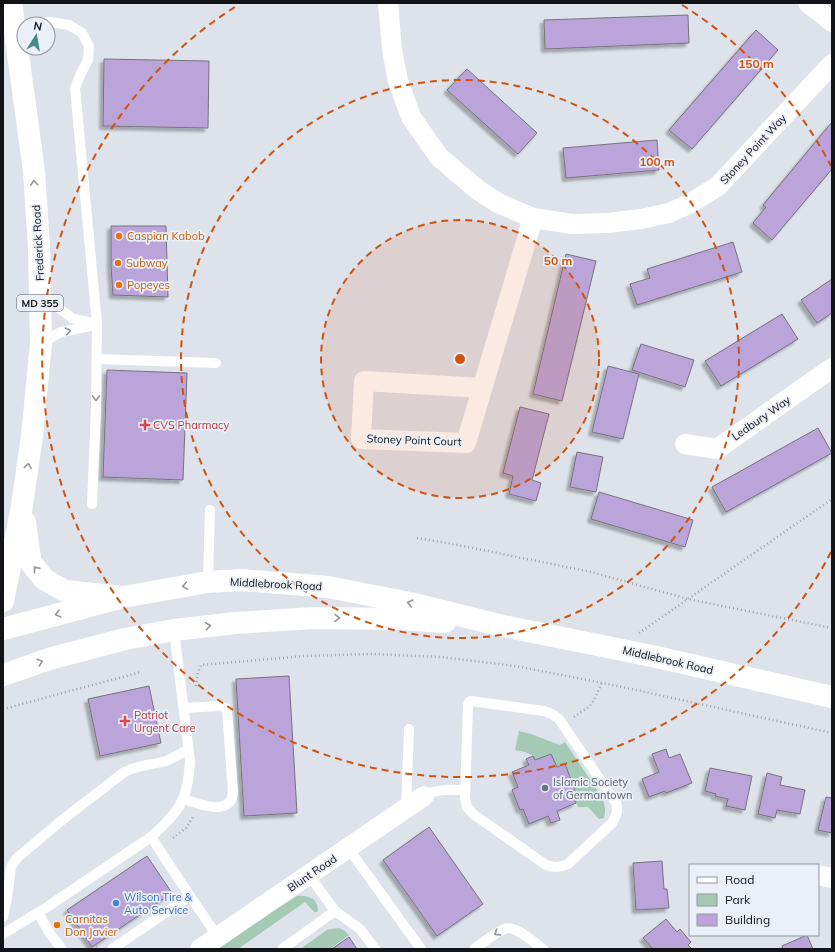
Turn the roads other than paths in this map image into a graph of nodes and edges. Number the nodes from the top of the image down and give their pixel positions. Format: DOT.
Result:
graph roads {
  1 [pos="11,3"];
  2 [pos="388,3"];
  3 [pos="808,3"];
  4 [pos="16,20"];
  5 [pos="832,22"];
  6 [pos="56,23"];
  7 [pos="21,56"];
  8 [pos="832,64"];
  9 [pos="533,218"];
  10 [pos="40,294"];
  11 [pos="97,324"];
  12 [pos="41,343"];
  13 [pos="96,360"];
  14 [pos="216,363"];
  15 [pos="832,368"];
  16 [pos="482,388"];
  17 [pos="685,444"];
  18 [pos="23,499"];
  19 [pos="92,504"];
  20 [pos="210,510"];
  21 [pos="208,582"];
  22 [pos="123,597"];
  23 [pos="3,601"];
  24 [pos="502,626"];
  25 [pos="3,629"];
  26 [pos="174,630"];
  27 [pos="3,675"];
  28 [pos="832,697"];
  29 [pos="184,708"];
  30 [pos="409,728"];
  31 [pos="188,749"];
  32 [pos="465,790"];
  33 [pos="424,796"];
  34 [pos="183,799"];
  35 [pos="406,809"];
  36 [pos="150,837"];
  37 [pos="348,848"];
  38 [pos="310,875"];
  39 [pos="819,875"];
  40 [pos="832,878"];
  41 [pos="190,896"];
  42 [pos="335,911"];
  43 [pos="38,913"];
  44 [pos="3,917"];
  45 [pos="3,934"];
  46 [pos="218,937"];
  47 [pos="62,949"];
  48 [pos="112,949"];
  49 [pos="200,949"];
  50 [pos="282,949"];
  51 [pos="375,949"];
  52 [pos="421,949"];
  53 [pos="474,949"];
  54 [pos="543,949"];
  1 -- 4 [label="street, Frederick Road / MD 355"];
  2 -- 9 [label="street, Stoney Point Way"];
  3 -- 5 [label="street"];
  6 -- 11 [label="lane"];
  10 -- 7 [label="street, Frederick Road / MD 355, one-way"];
  8 -- 9 [label="street, Stoney Point Way"];
  9 -- 16 [label="street, Stoney Point Court"];
  10 -- 11 [label="lane"];
  10 -- 12 [label="street, Frederick Road / MD 355"];
  12 -- 11 [label="lane, one-way"];
  11 -- 13 [label="lane"];
  18 -- 12 [label="street, Frederick Road / MD 355, one-way"];
  13 -- 14 [label="lane"];
  13 -- 19 [label="lane, one-way"];
  15 -- 17 [label="street, Ledbury Way"];
  16 -- 16 [label="street, Stoney Point Court"];
  22 -- 18 [label="street, one-way"];
  18 -- 23 [label="street, Frederick Road / MD 355"];
  20 -- 21 [label="lane"];
  21 -- 22 [label="street, Middlebrook Road, one-way"];
  24 -- 21 [label="street, Middlebrook Road, one-way"];
  22 -- 25 [label="street, Middlebrook Road, one-way"];
  26 -- 24 [label="street, Middlebrook Road, one-way"];
  24 -- 28 [label="street, Middlebrook Road"];
  27 -- 26 [label="street, Middlebrook Road, one-way"];
  26 -- 29 [label="lane"];
  29 -- 31 [label="lane"];
  29 -- 34 [label="lane"];
  30 -- 35 [label="lane"];
  31 -- 34 [label="lane"];
  31 -- 44 [label="lane"];
  32 -- 32 [label="lane"];
  32 -- 33 [label="lane"];
  33 -- 35 [label="street, Blunt Road"];
  34 -- 36 [label="lane"];
  35 -- 37 [label="street, Blunt Road"];
  36 -- 41 [label="lane"];
  36 -- 43 [label="lane"];
  37 -- 38 [label="street, Blunt Road"];
  37 -- 52 [label="lane"];
  38 -- 42 [label="lane"];
  38 -- 46 [label="street, Blunt Road"];
  39 -- 40 [label="street"];
  41 -- 46 [label="lane"];
  41 -- 48 [label="lane"];
  42 -- 50 [label="lane"];
  42 -- 51 [label="lane"];
  43 -- 45 [label="lane"];
  43 -- 47 [label="lane"];
  46 -- 49 [label="street, Blunt Road"];
  54 -- 53 [label="lane, one-way"];
}
